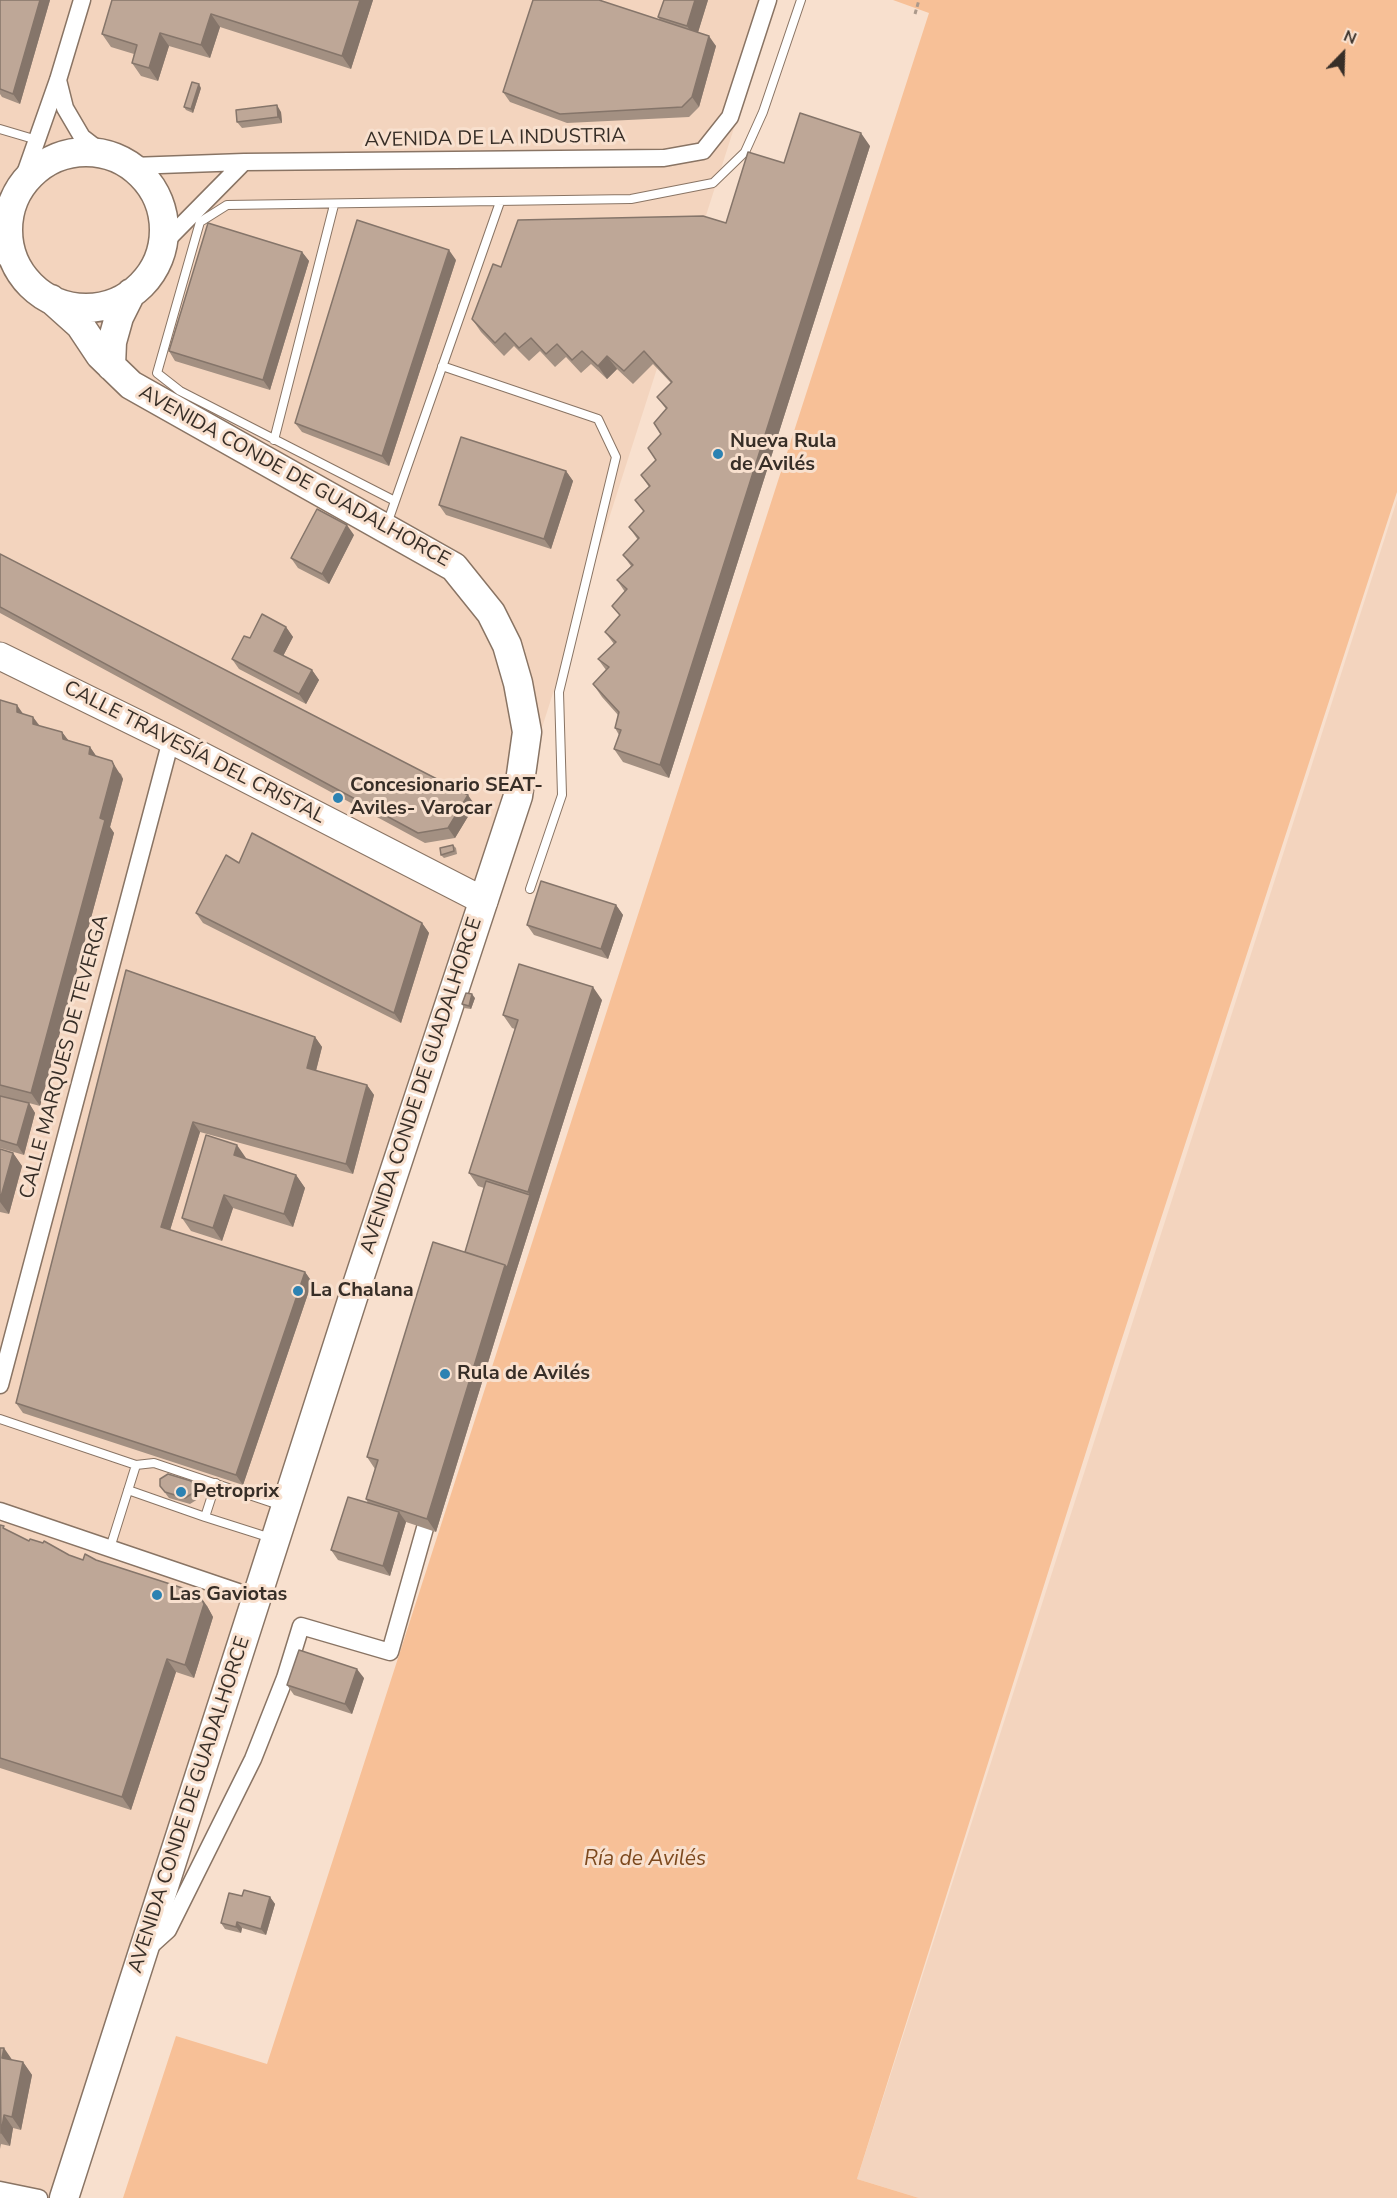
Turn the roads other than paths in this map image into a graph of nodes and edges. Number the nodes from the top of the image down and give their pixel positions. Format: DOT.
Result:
graph roads {
  1 [pos="82,0"];
  2 [pos="768,0"];
  3 [pos="801,0"];
  4 [pos="58,80"];
  5 [pos="0,129"];
  6 [pos="37,140"];
  7 [pos="104,154"];
  8 [pos="244,162"];
  9 [pos="132,166"];
  10 [pos="20,188"];
  11 [pos="500,202"];
  12 [pos="334,205"];
  13 [pos="162,245"];
  14 [pos="7,259"];
  15 [pos="131,293"];
  16 [pos="51,299"];
  17 [pos="111,366"];
  18 [pos="442,366"];
  19 [pos="274,440"];
  20 [pos="390,514"];
  21 [pos="0,656"];
  22 [pos="171,740"];
  23 [pos="530,888"];
  24 [pos="484,901"];
  25 [pos="0,1385"];
  26 [pos="0,1419"];
  27 [pos="136,1465"];
  28 [pos="216,1484"];
  29 [pos="128,1491"];
  30 [pos="286,1507"];
  31 [pos="0,1511"];
  32 [pos="205,1517"];
  33 [pos="425,1528"];
  34 [pos="275,1539"];
  35 [pos="110,1548"];
  36 [pos="256,1598"];
  37 [pos="142,1954"];
  38 [pos="0,2190"];
  39 [pos="39,2198"];
  40 [pos="64,2198"];
  1 -- 4 [label="street"];
  2 -- 8 [label="street, AVENIDA DE LA INDUSTRIA"];
  3 -- 11 [label="lane, AVENIDA CONDE DE GUADALHORCE"];
  4 -- 6 [label="street"];
  4 -- 7 [label="street"];
  5 -- 6 [label="lane"];
  6 -- 10 [label="street"];
  7 -- 9 [label="highway"];
  7 -- 10 [label="highway"];
  8 -- 9 [label="street, AVENIDA DE LA INDUSTRIA"];
  8 -- 13 [label="street"];
  9 -- 13 [label="highway"];
  10 -- 14 [label="highway"];
  11 -- 12 [label="lane, AVENIDA CONDE DE GUADALHORCE"];
  11 -- 18 [label="lane"];
  12 -- 19 [label="lane"];
  12 -- 19 [label="lane, AVENIDA CONDE DE GUADALHORCE"];
  13 -- 15 [label="highway"];
  14 -- 16 [label="highway"];
  15 -- 16 [label="highway"];
  15 -- 17 [label="highway"];
  16 -- 17 [label="highway, AVENIDA CONDE DE GUADALHORCE"];
  17 -- 20 [label="highway, AVENIDA CONDE DE GUADALHORCE"];
  18 -- 20 [label="lane"];
  18 -- 23 [label="lane"];
  19 -- 20 [label="lane, AVENIDA CONDE DE GUADALHORCE"];
  20 -- 24 [label="highway, AVENIDA CONDE DE GUADALHORCE"];
  21 -- 22 [label="main road, CALLE TRAVESÍA DEL CRISTAL"];
  22 -- 24 [label="main road, CALLE TRAVESÍA DEL CRISTAL"];
  22 -- 25 [label="street, CALLE MARQUES DE TEVERGA"];
  24 -- 30 [label="highway, AVENIDA CONDE DE GUADALHORCE"];
  26 -- 27 [label="lane"];
  27 -- 28 [label="lane"];
  27 -- 29 [label="lane"];
  28 -- 30 [label="lane"];
  28 -- 32 [label="lane"];
  29 -- 32 [label="lane"];
  29 -- 35 [label="lane"];
  30 -- 34 [label="highway, AVENIDA CONDE DE GUADALHORCE"];
  31 -- 35 [label="street"];
  32 -- 34 [label="lane"];
  33 -- 37 [label="street"];
  34 -- 36 [label="highway, AVENIDA CONDE DE GUADALHORCE"];
  35 -- 36 [label="street"];
  36 -- 37 [label="highway, AVENIDA CONDE DE GUADALHORCE"];
  37 -- 40 [label="highway, AVENIDA CONDE DE GUADALHORCE"];
  38 -- 39 [label="street"];
}
